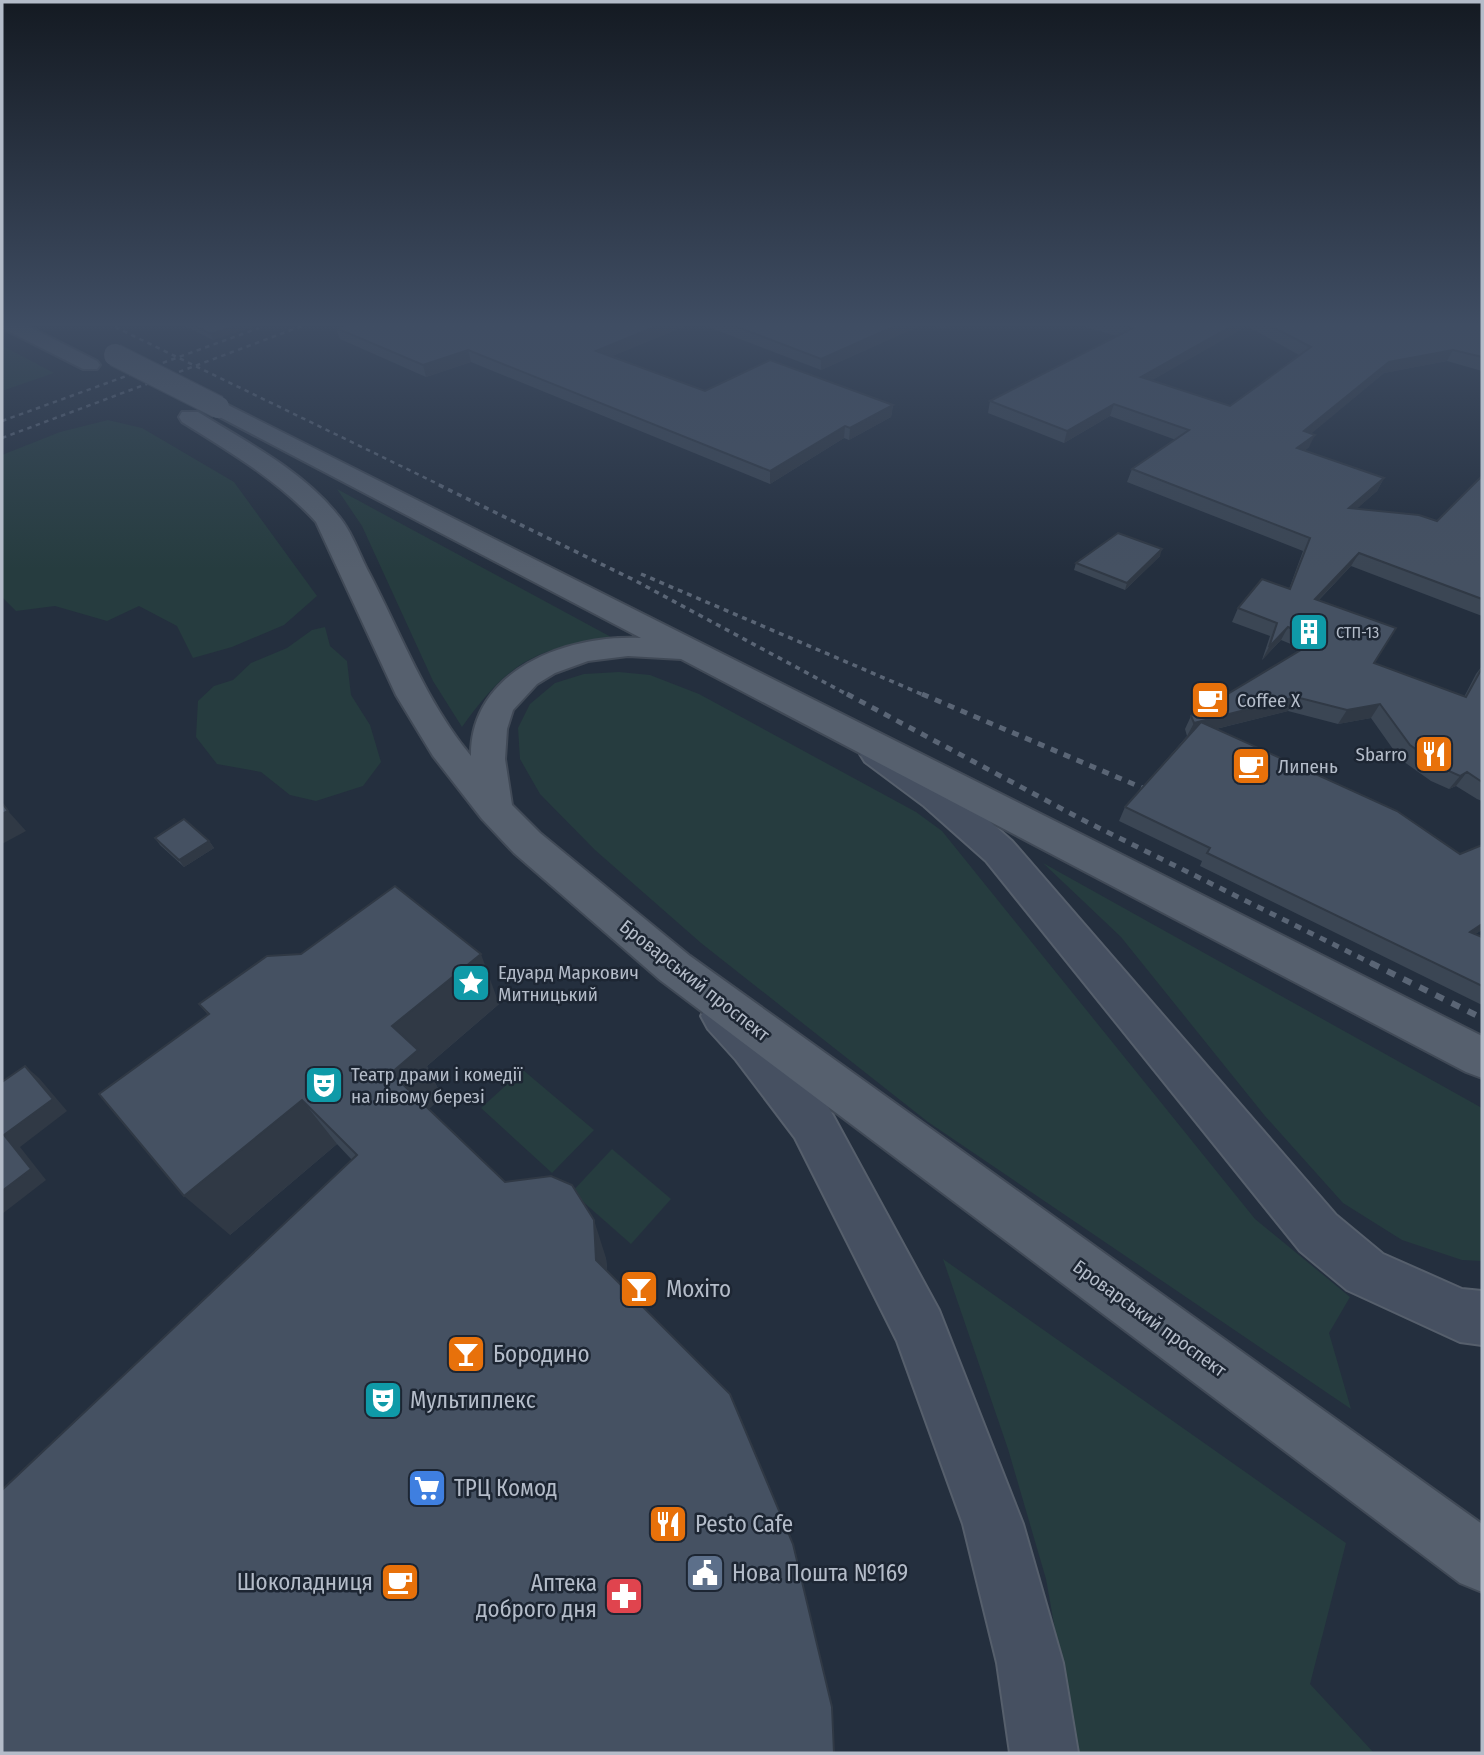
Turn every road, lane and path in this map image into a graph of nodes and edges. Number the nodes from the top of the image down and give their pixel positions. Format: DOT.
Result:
graph roads {
  1 [pos="187,405"];
  2 [pos="193,405"];
  3 [pos="204,412"];
  4 [pos="693,652"];
  5 [pos="818,716"];
  6 [pos="495,810"];
  7 [pos="675,968"];
  8 [pos="1482,1058"];
  9 [pos="1482,1318"];
  10 [pos="1482,1561"];
  11 [pos="1044,1753"];
  1 -- 3 [label="main road, Броварський проспект"];
  2 -- 3 [label="main road, Броварський проспект, bridge"];
  3 -- 4 [label="main road, Броварський проспект"];
  3 -- 6 [label="main road, Броварський проспект"];
  4 -- 5 [label="main road, Броварський проспект"];
  4 -- 6 [label="main road"];
  5 -- 8 [label="main road, Броварський проспект"];
  5 -- 9 [label="main road"];
  6 -- 7 [label="main road, Броварський проспект"];
  7 -- 10 [label="main road, Броварський проспект"];
  7 -- 11 [label="main road"];
}
